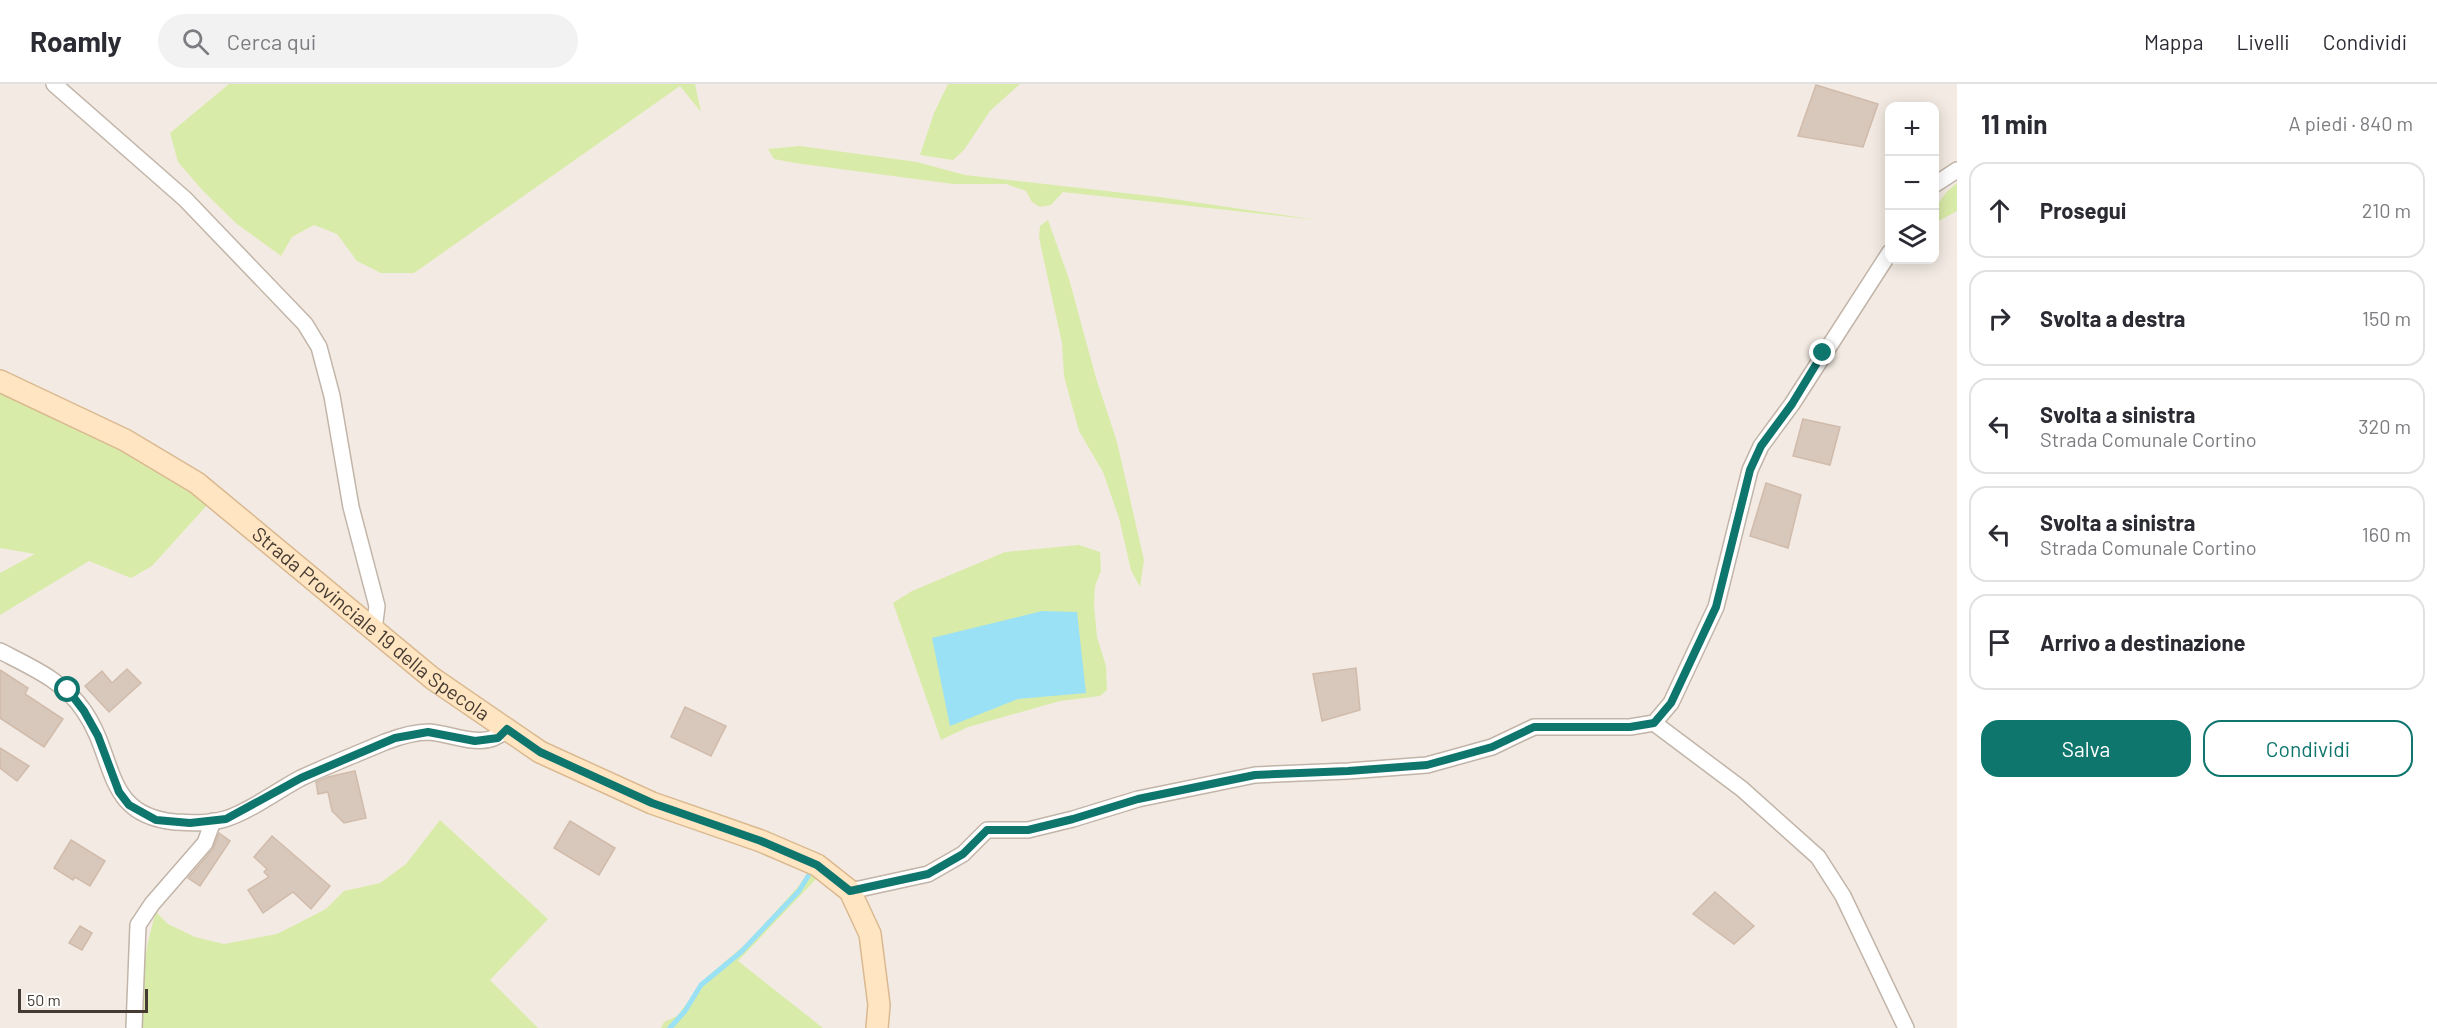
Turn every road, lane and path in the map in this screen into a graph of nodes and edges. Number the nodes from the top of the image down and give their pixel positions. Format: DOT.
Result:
graph roads {
  1 [pos="54,84"];
  2 [pos="1957,170"];
  3 [pos="1939,182"];
  4 [pos="1885,260"];
  5 [pos="0,381"];
  6 [pos="374,630"];
  7 [pos="0,651"];
  8 [pos="1654,723"];
  9 [pos="507,729"];
  10 [pos="213,821"];
  11 [pos="850,891"];
  12 [pos="134,1028"];
  13 [pos="878,1028"];
  14 [pos="1906,1028"];
  1 -- 6 [label="street"];
  2 -- 3 [label="street"];
  4 -- 8 [label="street"];
  5 -- 6 [label="main road, Strada Provinciale 19 della Specola"];
  6 -- 9 [label="main road, Strada Provinciale 19 della Specola"];
  7 -- 10 [label="street"];
  8 -- 11 [label="street"];
  8 -- 14 [label="street"];
  9 -- 10 [label="street"];
  9 -- 11 [label="main road, Strada Provinciale 19 della Specola"];
  10 -- 12 [label="street"];
  11 -- 13 [label="main road, Strada Provinciale 19 della Specola"];
}
